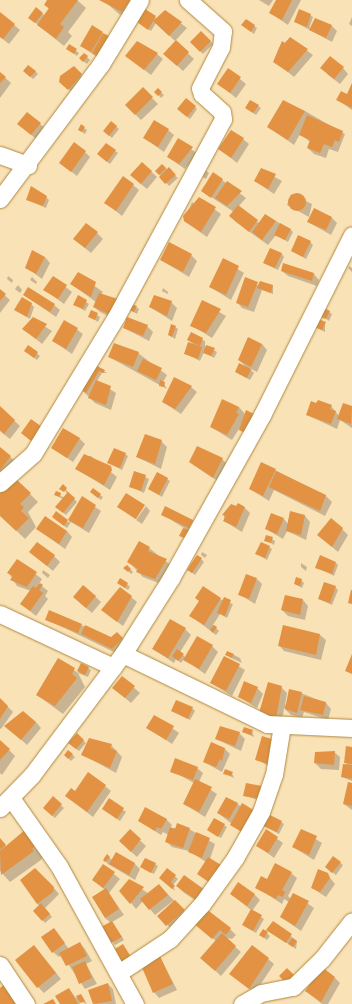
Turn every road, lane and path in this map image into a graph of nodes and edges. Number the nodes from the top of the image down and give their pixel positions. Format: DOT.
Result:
graph roads {
  1 [pos="140,0"];
  2 [pos="188,0"];
  3 [pos="0,155"];
  4 [pos="28,165"];
  5 [pos="0,200"];
  6 [pos="352,235"];
  7 [pos="0,484"];
  8 [pos="0,614"];
  9 [pos="123,654"];
  10 [pos="112,667"];
  11 [pos="282,725"];
  12 [pos="352,728"];
  13 [pos="6,803"];
  14 [pos="352,921"];
  15 [pos="0,965"];
  16 [pos="120,972"];
  17 [pos="26,1004"];
  18 [pos="135,1004"];
  19 [pos="242,1004"];
  1 -- 4 [label="street"];
  2 -- 7 [label="street"];
  3 -- 4 [label="street"];
  4 -- 5 [label="street"];
  6 -- 9 [label="street"];
  8 -- 10 [label="street"];
  9 -- 10 [label="street"];
  9 -- 11 [label="street"];
  10 -- 13 [label="street"];
  11 -- 12 [label="street"];
  11 -- 16 [label="street"];
  13 -- 16 [label="street"];
  14 -- 19 [label="street"];
  15 -- 17 [label="street"];
  16 -- 18 [label="street"];
}
